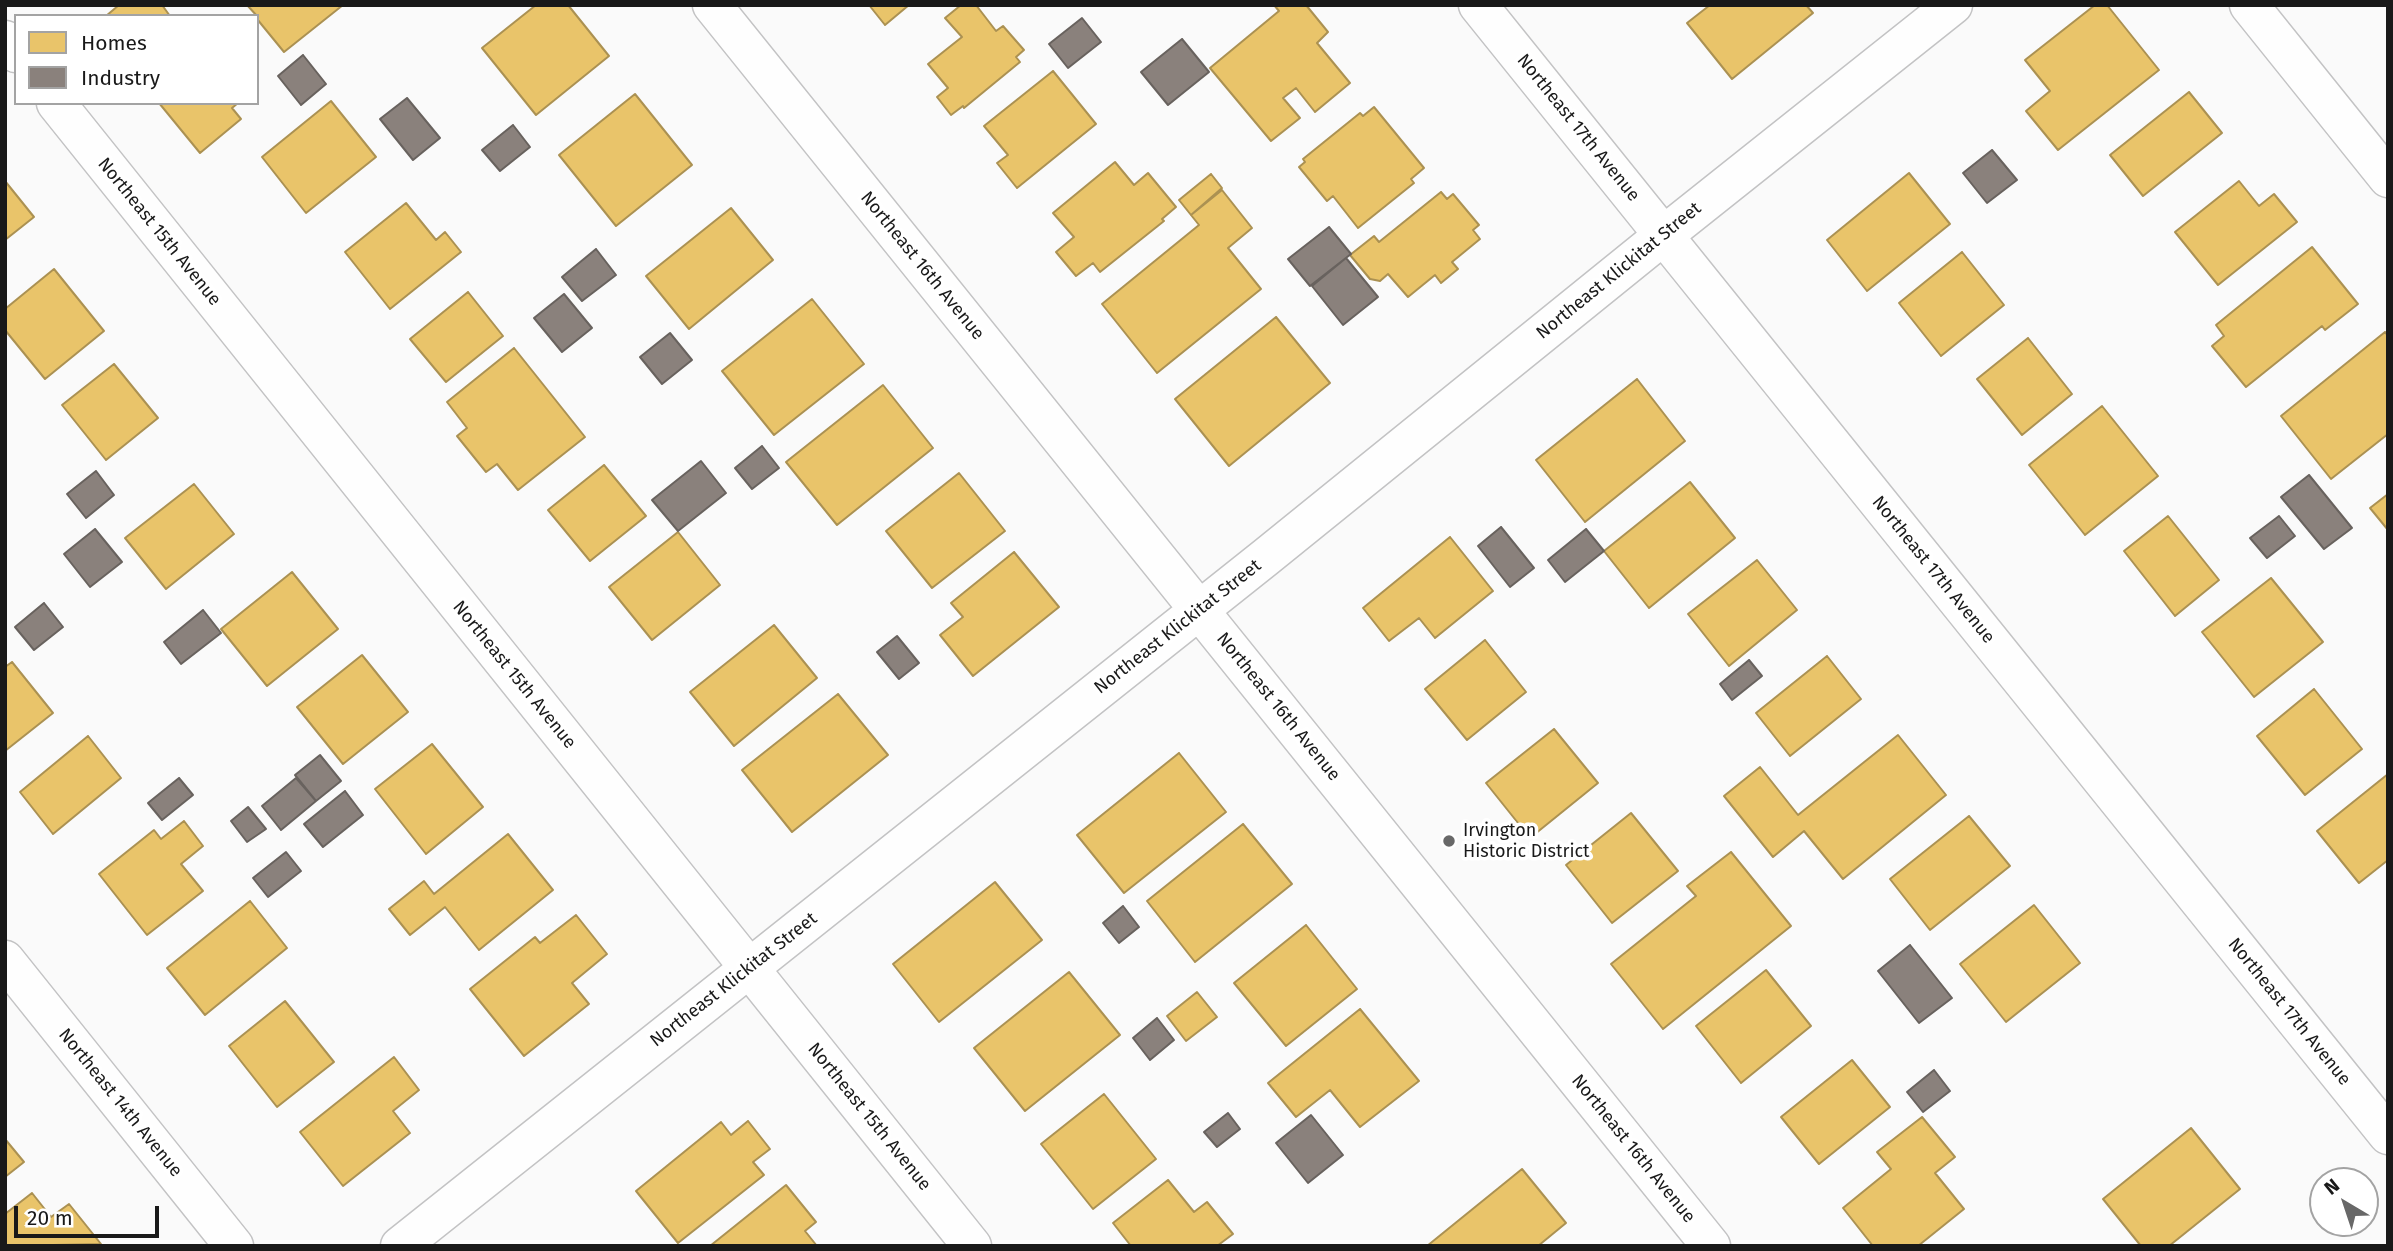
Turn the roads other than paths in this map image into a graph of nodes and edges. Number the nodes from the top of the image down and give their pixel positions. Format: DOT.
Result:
graph roads {
  1 [pos="712,5"];
  2 [pos="1478,5"];
  3 [pos="1953,5"];
  4 [pos="2249,5"];
  5 [pos="58,105"];
  6 [pos="2388,178"];
  7 [pos="1664,235"];
  8 [pos="1199,610"];
  9 [pos="5,960"];
  10 [pos="749,967"];
  11 [pos="2388,1135"];
  12 [pos="234,1246"];
  13 [pos="400,1246"];
  14 [pos="972,1246"];
  15 [pos="1712,1246"];
  1 -- 8 [label="street, Northeast 16th Avenue"];
  2 -- 7 [label="street, Northeast 17th Avenue"];
  3 -- 7 [label="street, Northeast Klickitat Street"];
  4 -- 6 [label="street"];
  5 -- 10 [label="street, Northeast 15th Avenue"];
  7 -- 8 [label="street, Northeast Klickitat Street"];
  7 -- 11 [label="street, Northeast 17th Avenue"];
  8 -- 10 [label="street, Northeast Klickitat Street"];
  8 -- 15 [label="street, Northeast 16th Avenue"];
  9 -- 12 [label="street, Northeast 14th Avenue"];
  10 -- 13 [label="street, Northeast Klickitat Street"];
  10 -- 14 [label="street, Northeast 15th Avenue"];
}
